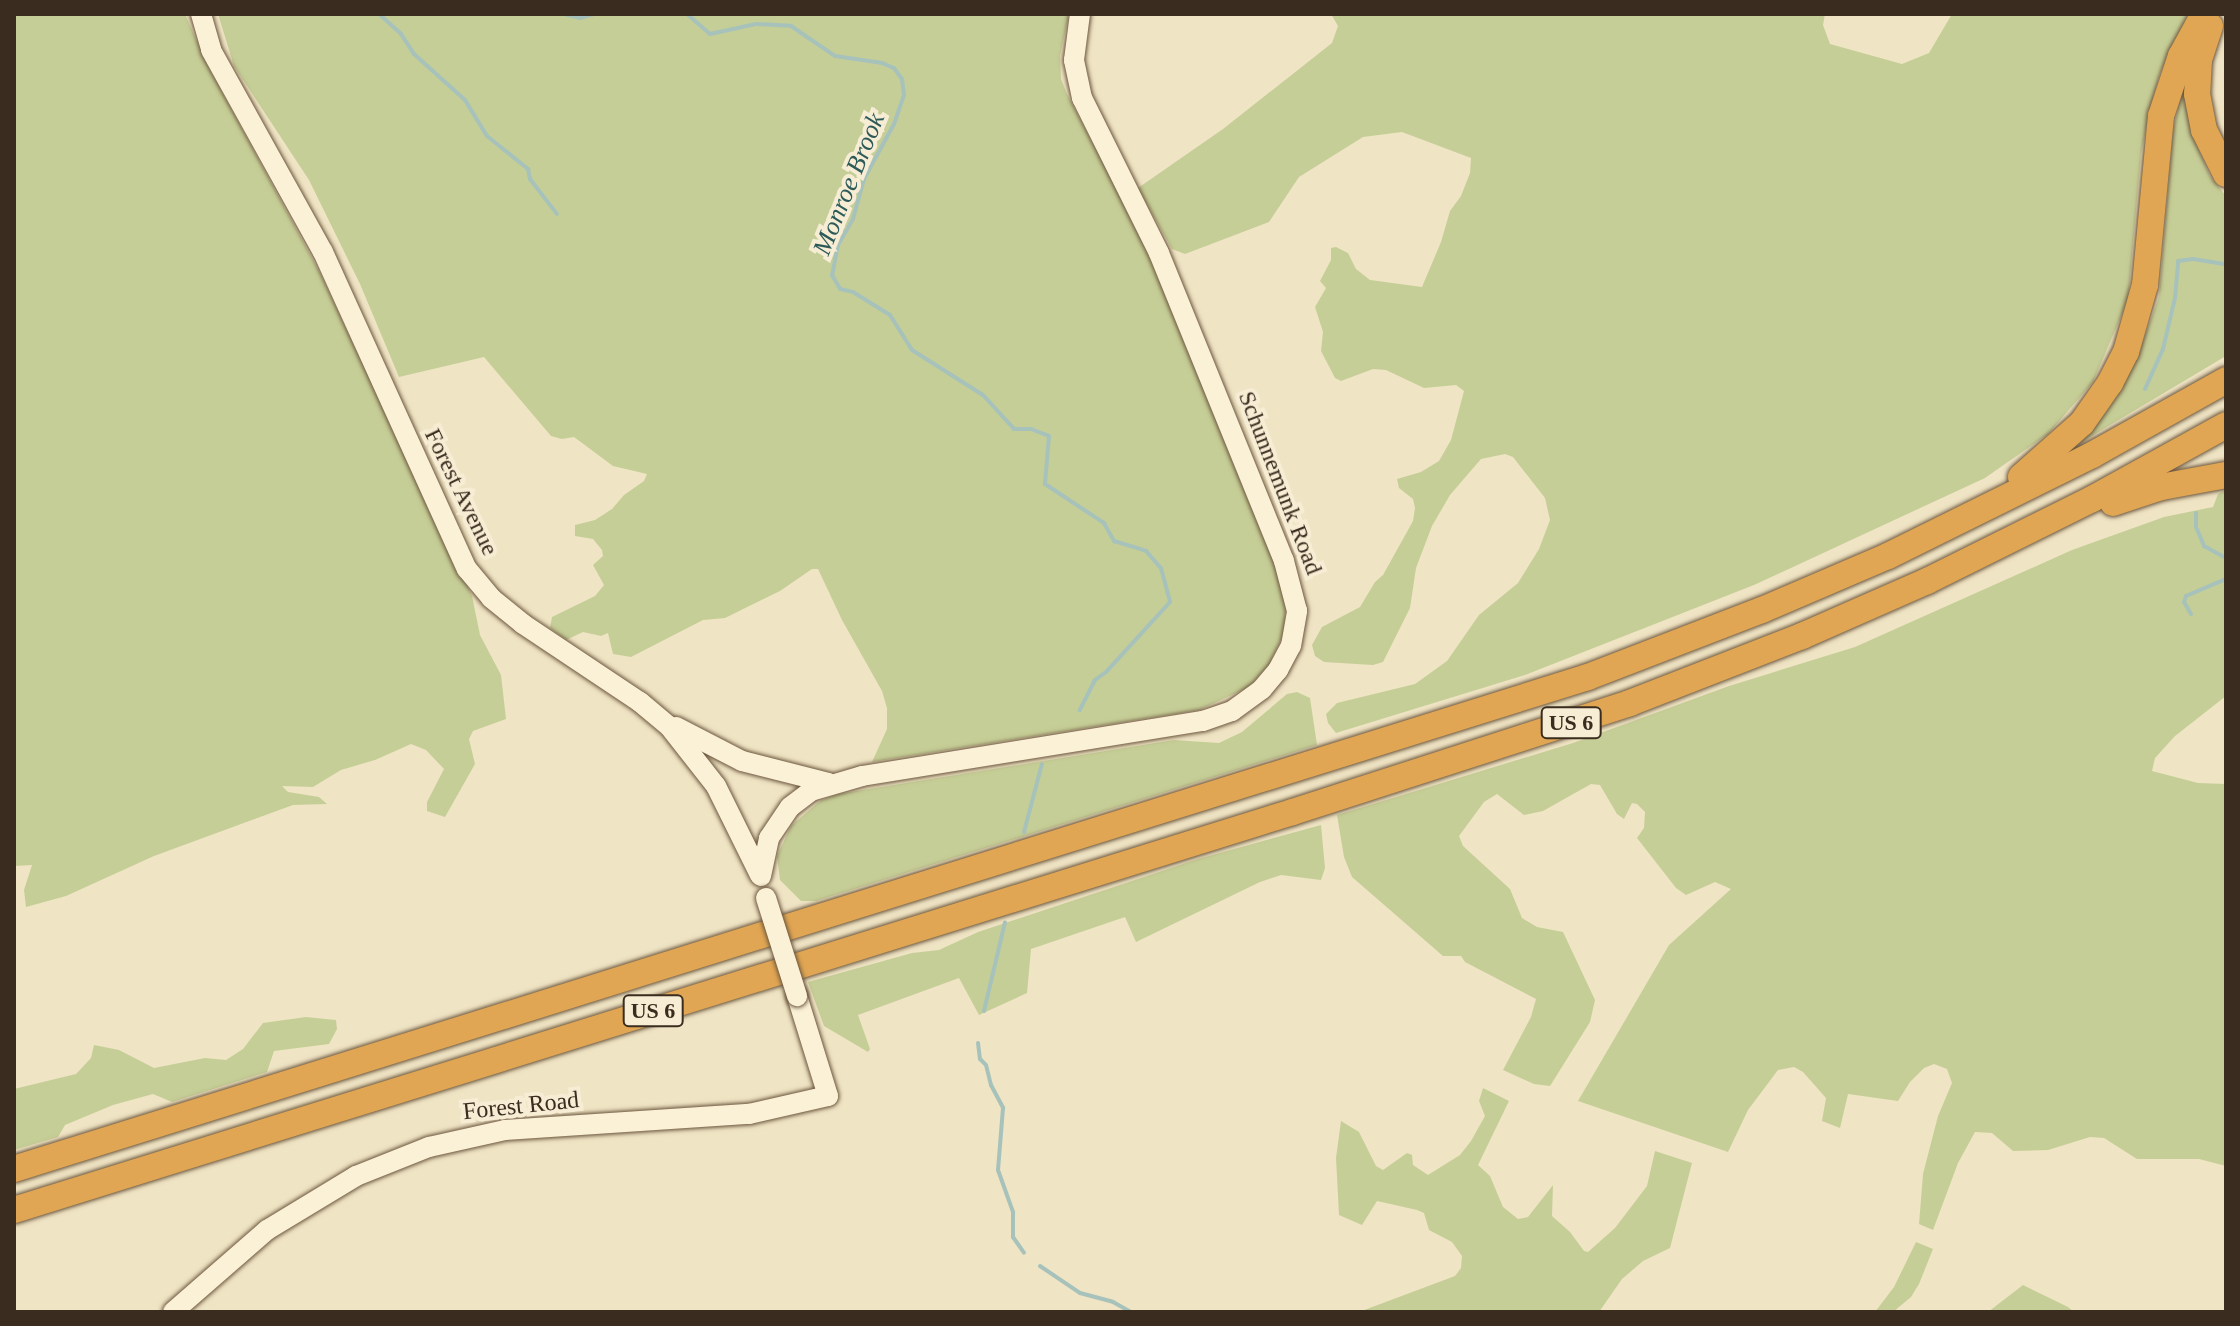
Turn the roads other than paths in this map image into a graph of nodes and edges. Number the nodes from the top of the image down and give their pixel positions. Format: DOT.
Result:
graph roads {
  1 [pos="201,14"];
  2 [pos="1080,14"];
  3 [pos="2204,14"];
  4 [pos="2216,14"];
  5 [pos="2226,174"];
  6 [pos="2226,380"];
  7 [pos="2226,425"];
  8 [pos="2226,475"];
  9 [pos="1968,561"];
  10 [pos="1845,575"];
  11 [pos="656,714"];
  12 [pos="829,783"];
  13 [pos="761,876"];
  14 [pos="828,1096"];
  15 [pos="14,1169"];
  16 [pos="14,1210"];
  17 [pos="173,1312"];
  1 -- 11 [label="street, Forest Avenue"];
  2 -- 12 [label="street, Schunnemunk Road"];
  3 -- 10 [label="highway"];
  4 -- 5 [label="highway"];
  6 -- 10 [label="highway, US 6"];
  7 -- 9 [label="highway, US 6"];
  8 -- 9 [label="highway"];
  9 -- 16 [label="highway, US 6"];
  10 -- 15 [label="highway, US 6"];
  11 -- 12 [label="street, Schunnemunk Road"];
  11 -- 13 [label="street, Forest Avenue"];
  12 -- 13 [label="street, Schunnemunk Road"];
  13 -- 14 [label="street, Forest Avenue, bridge"];
  14 -- 17 [label="street, Forest Road"];
}
